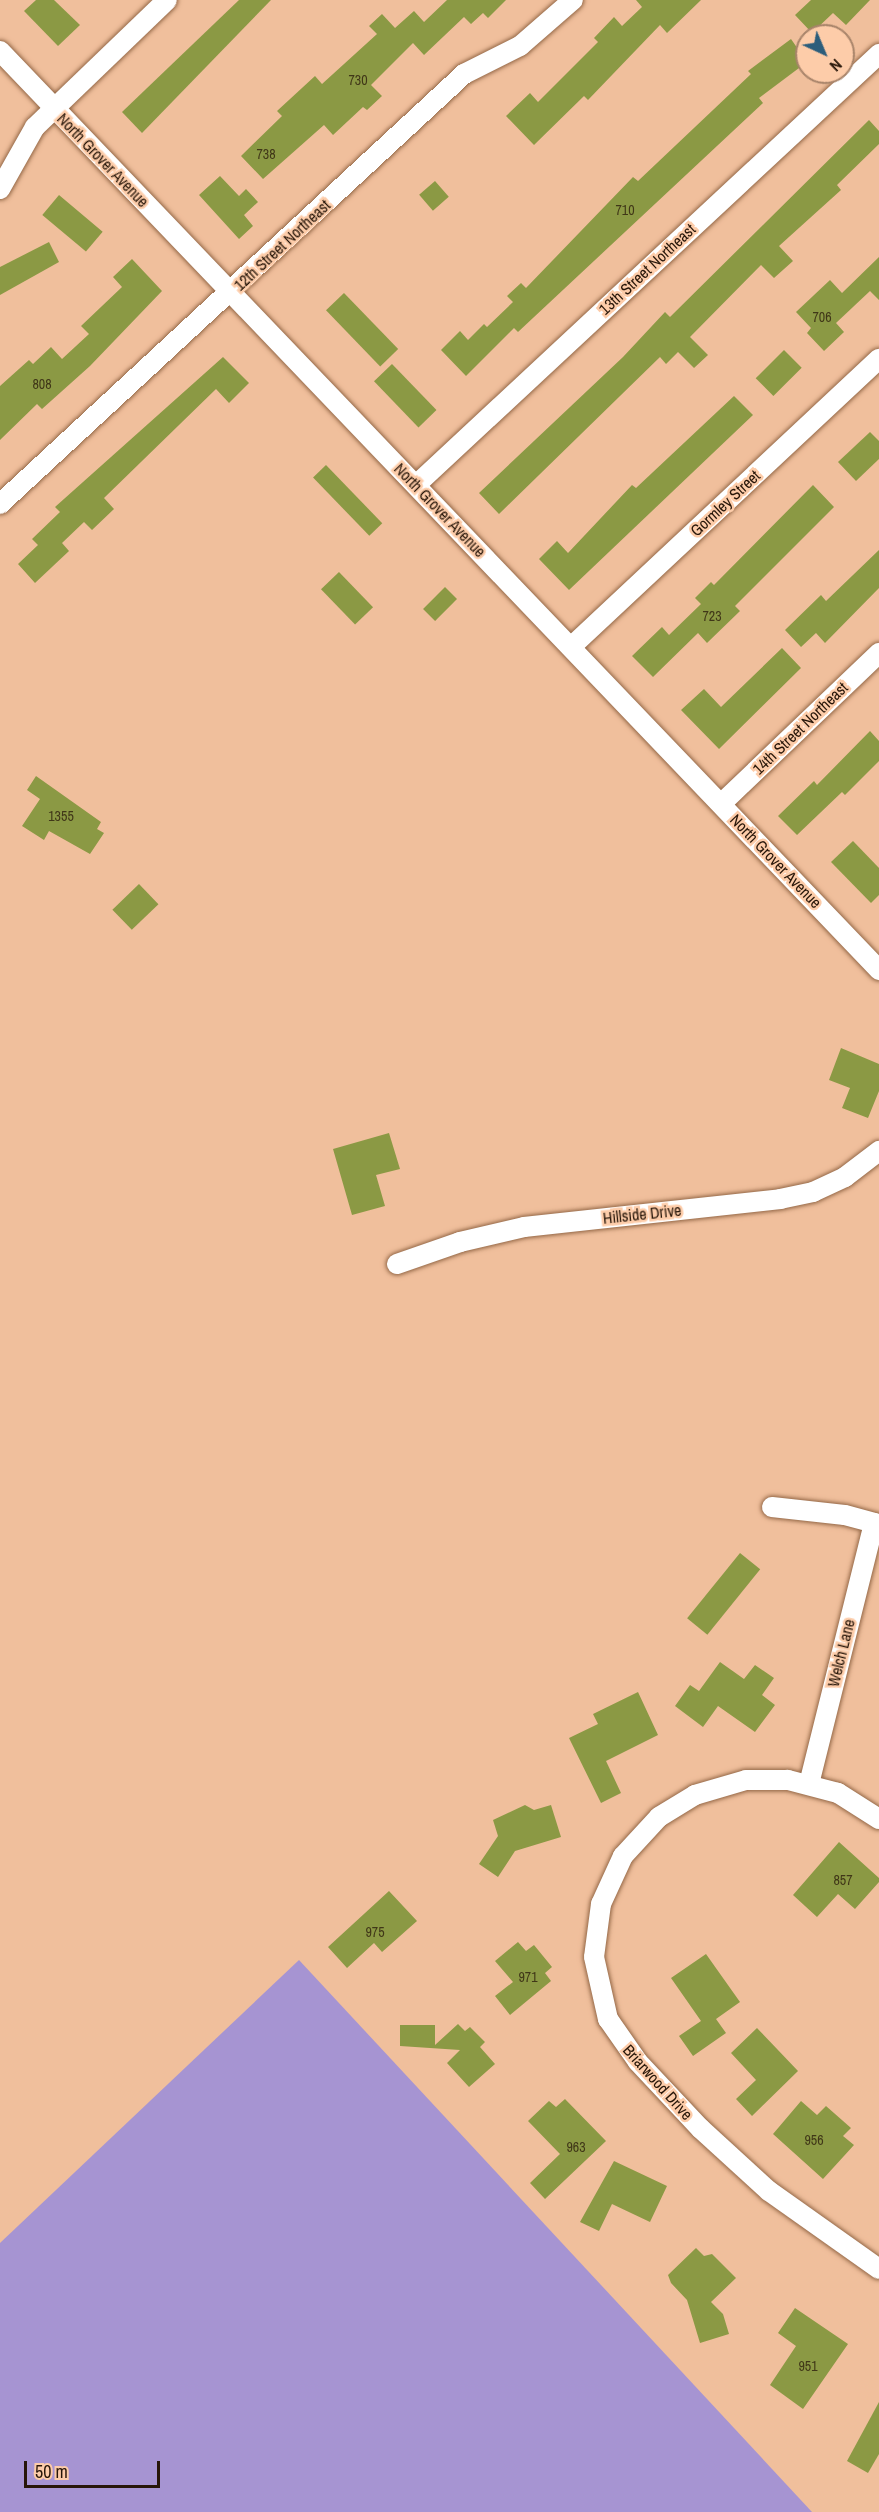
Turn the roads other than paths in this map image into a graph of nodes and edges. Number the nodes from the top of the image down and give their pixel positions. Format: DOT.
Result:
graph roads {
  1 [pos="167,0"];
  2 [pos="573,0"];
  3 [pos="0,51"];
  4 [pos="879,54"];
  5 [pos="53,107"];
  6 [pos="0,189"];
  7 [pos="231,294"];
  8 [pos="879,359"];
  9 [pos="416,485"];
  10 [pos="0,504"];
  11 [pos="571,647"];
  12 [pos="879,653"];
  13 [pos="721,804"];
  14 [pos="877,964"];
  15 [pos="879,1151"];
  16 [pos="397,1264"];
  17 [pos="772,1507"];
  18 [pos="876,1524"];
  19 [pos="809,1784"];
  20 [pos="879,1819"];
  21 [pos="879,2269"];
  1 -- 5 [label="street"];
  2 -- 7 [label="street, 12th Street Northeast"];
  3 -- 5 [label="street, North Grover Avenue"];
  4 -- 9 [label="street, 13th Street Northeast"];
  5 -- 6 [label="street"];
  5 -- 7 [label="street, North Grover Avenue"];
  7 -- 9 [label="street, North Grover Avenue"];
  7 -- 10 [label="street, 12th Street Northeast"];
  8 -- 11 [label="street, Gormley Street"];
  9 -- 11 [label="street, North Grover Avenue"];
  11 -- 13 [label="street, North Grover Avenue"];
  12 -- 13 [label="street, 14th Street Northeast"];
  13 -- 14 [label="street, North Grover Avenue"];
  15 -- 16 [label="street, Hillside Drive"];
  17 -- 18 [label="street"];
  18 -- 19 [label="street, Welch Lane"];
  19 -- 20 [label="street, Briarwood Drive"];
  19 -- 21 [label="street, Briarwood Drive"];
}
